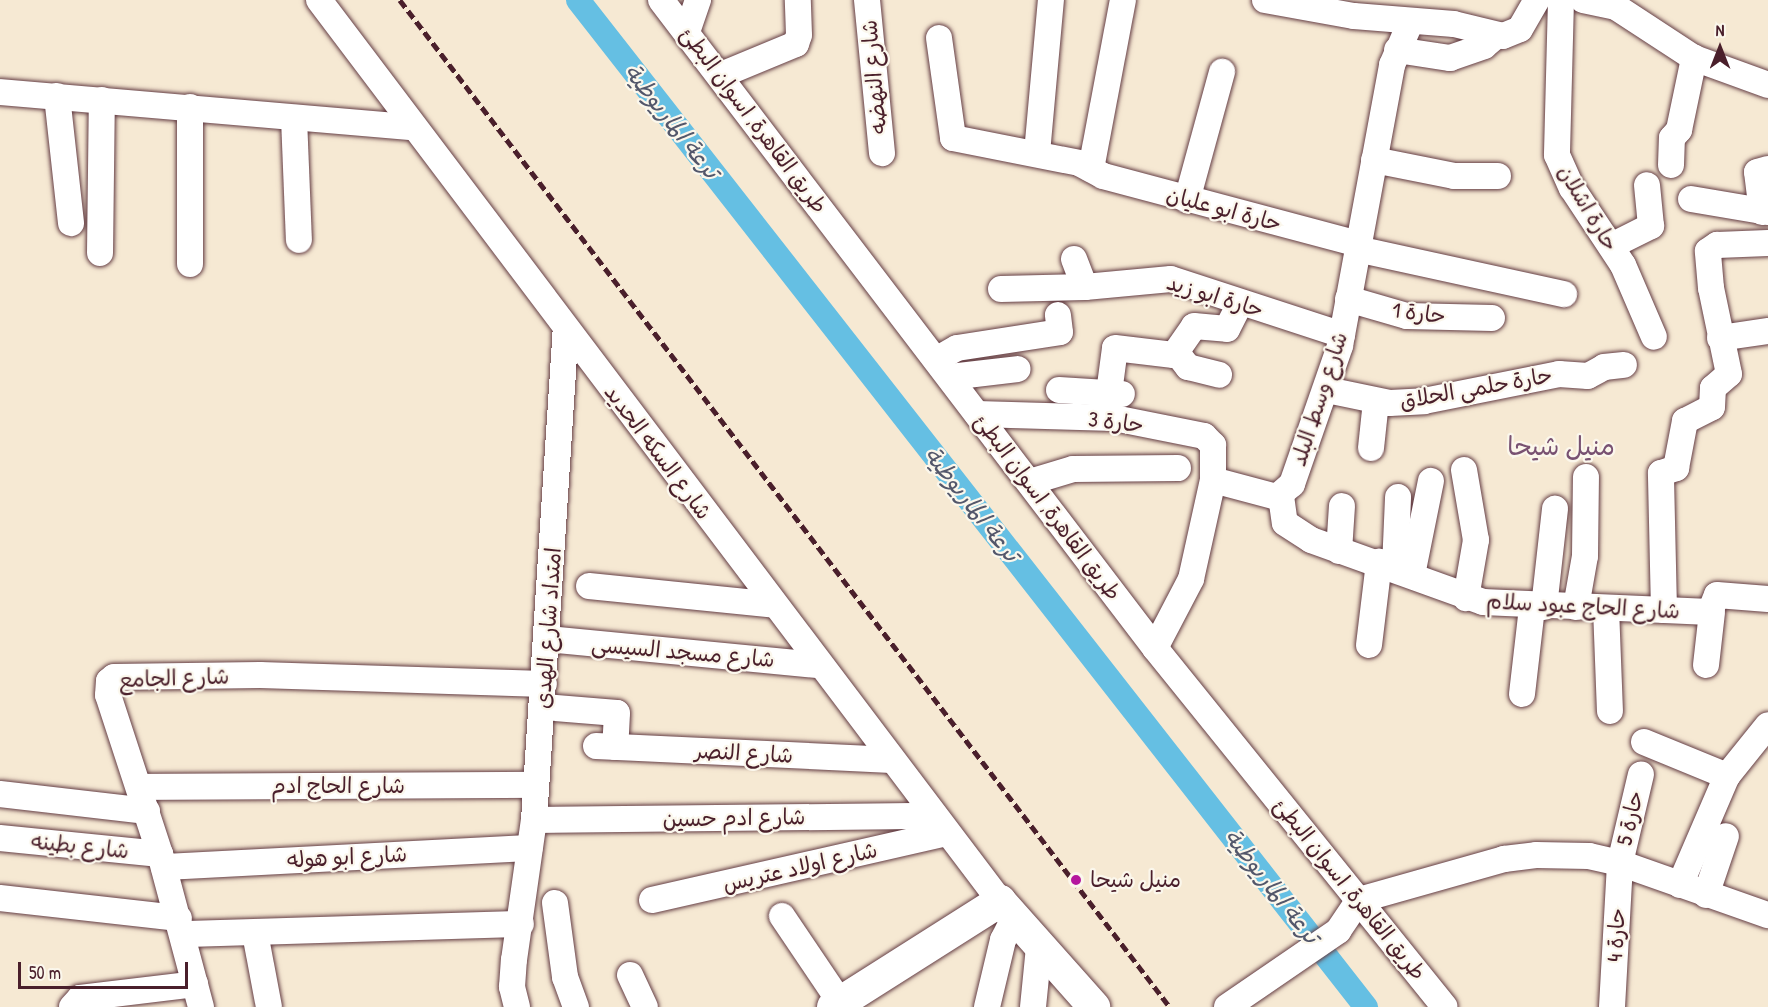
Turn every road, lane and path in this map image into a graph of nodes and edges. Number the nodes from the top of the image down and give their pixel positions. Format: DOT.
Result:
graph roads {
  1 [pos="319,0"];
  2 [pos="661,0"];
  3 [pos="698,0"];
  4 [pos="798,0"];
  5 [pos="867,0"];
  6 [pos="1051,0"];
  7 [pos="1123,0"];
  8 [pos="1537,0"];
  9 [pos="1561,0"];
  10 [pos="1583,0"];
  11 [pos="1274,1"];
  12 [pos="1411,21"];
  13 [pos="687,32"];
  14 [pos="1497,35"];
  15 [pos="939,38"];
  16 [pos="1397,50"];
  17 [pos="1694,58"];
  18 [pos="1222,72"];
  19 [pos="721,75"];
  20 [pos="1768,85"];
  21 [pos="0,92"];
  22 [pos="57,96"];
  23 [pos="102,100"];
  24 [pos="190,107"];
  25 [pos="294,118"];
  26 [pos="412,127"];
  27 [pos="882,153"];
  28 [pos="1036,153"];
  29 [pos="1374,160"];
  30 [pos="1671,165"];
  31 [pos="1091,169"];
  32 [pos="1768,169"];
  33 [pos="1498,176"];
  34 [pos="1647,185"];
  35 [pos="1691,199"];
  36 [pos="1187,200"];
  37 [pos="1765,212"];
  38 [pos="71,223"];
  39 [pos="299,240"];
  40 [pos="1768,243"];
  41 [pos="1611,246"];
  42 [pos="1358,247"];
  43 [pos="100,253"];
  44 [pos="1074,259"];
  45 [pos="190,264"];
  46 [pos="1085,287"];
  47 [pos="1001,289"];
  48 [pos="1564,294"];
  49 [pos="1348,299"];
  50 [pos="1240,303"];
  51 [pos="1058,315"];
  52 [pos="1492,318"];
  53 [pos="566,331"];
  54 [pos="1768,331"];
  55 [pos="1342,335"];
  56 [pos="1654,337"];
  57 [pos="1720,338"];
  58 [pos="1177,353"];
  59 [pos="1624,365"];
  60 [pos="943,368"];
  61 [pos="1018,369"];
  62 [pos="1219,375"];
  63 [pos="1059,390"];
  64 [pos="1327,390"];
  65 [pos="1376,401"];
  66 [pos="977,414"];
  67 [pos="1371,448"];
  68 [pos="1178,468"];
  69 [pos="1464,470"];
  70 [pos="1586,477"];
  71 [pos="1213,480"];
  72 [pos="1431,481"];
  73 [pos="1030,482"];
  74 [pos="1281,496"];
  75 [pos="1398,497"];
  76 [pos="1342,506"];
  77 [pos="1555,510"];
  78 [pos="1339,551"];
  79 [pos="1395,568"];
  80 [pos="589,586"];
  81 [pos="1466,598"];
  82 [pos="1768,599"];
  83 [pos="775,605"];
  84 [pos="1538,607"];
  85 [pos="1576,608"];
  86 [pos="1606,608"];
  87 [pos="1664,610"];
  88 [pos="1712,612"];
  89 [pos="547,639"];
  90 [pos="1369,645"];
  91 [pos="1155,648"];
  92 [pos="818,665"];
  93 [pos="1706,665"];
  94 [pos="1522,694"];
  95 [pos="544,696"];
  96 [pos="1610,711"];
  97 [pos="1768,725"];
  98 [pos="1644,742"];
  99 [pos="892,760"];
  100 [pos="1641,774"];
  101 [pos="1727,776"];
  102 [pos="536,785"];
  103 [pos="139,787"];
  104 [pos="0,794"];
  105 [pos="147,811"];
  106 [pos="534,820"];
  107 [pos="941,825"];
  108 [pos="1726,836"];
  109 [pos="0,838"];
  110 [pos="530,848"];
  111 [pos="162,860"];
  112 [pos="1620,863"];
  113 [pos="1680,885"];
  114 [pos="1706,895"];
  115 [pos="0,898"];
  116 [pos="652,900"];
  117 [pos="1359,900"];
  118 [pos="555,903"];
  119 [pos="1007,910"];
  120 [pos="1768,915"];
  121 [pos="783,916"];
  122 [pos="521,924"];
  123 [pos="181,926"];
  124 [pos="255,933"];
  125 [pos="1040,947"];
  126 [pos="630,975"];
  127 [pos="198,996"];
  128 [pos="836,1005"];
  129 [pos="986,1006"];
  130 [pos="72,1007"];
  131 [pos="269,1007"];
  132 [pos="517,1007"];
  133 [pos="576,1007"];
  134 [pos="645,1007"];
  135 [pos="1033,1007"];
  136 [pos="1094,1007"];
  137 [pos="1227,1007"];
  138 [pos="1445,1007"];
  139 [pos="1612,1007"];
  1 -- 26 [label="street, شارع السكه الحديد"];
  2 -- 13 [label="street, طريق القاهرة, اسوان البطئ"];
  3 -- 13 [label="street"];
  4 -- 19 [label="street"];
  5 -- 27 [label="street, شارع النهضه"];
  6 -- 28 [label="street"];
  7 -- 31 [label="street"];
  8 -- 14 [label="street"];
  9 -- 41 [label="street, حارة اشلان"];
  10 -- 17 [label="street"];
  11 -- 12 [label="street"];
  12 -- 14 [label="street"];
  12 -- 16 [label="street, شارع وسط البلد"];
  13 -- 19 [label="street, طريق القاهرة, اسوان البطئ"];
  14 -- 16 [label="street"];
  15 -- 28 [label="street, حارة ابو عليان"];
  16 -- 29 [label="street, شارع وسط البلد"];
  17 -- 20 [label="street"];
  17 -- 30 [label="street"];
  18 -- 36 [label="street"];
  19 -- 60 [label="street, طريق القاهرة, اسوان البطئ"];
  21 -- 22 [label="street"];
  22 -- 23 [label="street"];
  22 -- 38 [label="street"];
  23 -- 24 [label="street"];
  23 -- 43 [label="street"];
  24 -- 25 [label="street"];
  24 -- 45 [label="street"];
  25 -- 26 [label="street"];
  25 -- 39 [label="street"];
  26 -- 53 [label="street, شارع السكه الحديد"];
  28 -- 31 [label="street, حارة ابو عليان"];
  29 -- 33 [label="street"];
  29 -- 42 [label="street, شارع وسط البلد"];
  31 -- 36 [label="street, حارة ابو عليان"];
  32 -- 37 [label="street"];
  34 -- 41 [label="street"];
  35 -- 37 [label="street"];
  36 -- 42 [label="street, حارة ابو عليان"];
  40 -- 57 [label="street"];
  41 -- 56 [label="street, حارة اشلان"];
  42 -- 48 [label="street, حارة ابو عليان"];
  42 -- 49 [label="street, شارع وسط البلد"];
  44 -- 46 [label="street"];
  46 -- 47 [label="street, حارة ابو زيد"];
  46 -- 50 [label="street, حارة ابو زيد"];
  49 -- 52 [label="street, حارة 1"];
  49 -- 55 [label="street, شارع وسط البلد"];
  50 -- 55 [label="street, حارة ابو زيد"];
  50 -- 58 [label="street"];
  51 -- 60 [label="street"];
  53 -- 83 [label="street, شارع السكه الحديد"];
  53 -- 89 [label="street, امتداد شارع الهدى"];
  54 -- 57 [label="street"];
  55 -- 64 [label="street, شارع وسط البلد"];
  57 -- 87 [label="street"];
  58 -- 62 [label="street"];
  58 -- 63 [label="street"];
  59 -- 65 [label="street, حارة حلمى الحلاق"];
  60 -- 61 [label="street"];
  60 -- 66 [label="street, طريق القاهرة, اسوان البطئ"];
  64 -- 65 [label="street, حارة حلمى الحلاق"];
  64 -- 74 [label="street, شارع وسط البلد"];
  65 -- 67 [label="street"];
  66 -- 71 [label="street, حارة 3"];
  66 -- 73 [label="street, طريق القاهرة, اسوان البطئ"];
  68 -- 73 [label="street"];
  69 -- 81 [label="street"];
  70 -- 85 [label="street"];
  71 -- 74 [label="street"];
  71 -- 91 [label="street"];
  72 -- 79 [label="street"];
  73 -- 91 [label="street, طريق القاهرة, اسوان البطئ"];
  74 -- 78 [label="street, شارع الحاج عبود سلام"];
  75 -- 79 [label="street"];
  76 -- 78 [label="street"];
  77 -- 84 [label="street"];
  78 -- 79 [label="street, شارع الحاج عبود سلام"];
  79 -- 81 [label="street, شارع الحاج عبود سلام"];
  79 -- 90 [label="street"];
  80 -- 83 [label="street"];
  81 -- 84 [label="street, شارع الحاج عبود سلام"];
  82 -- 88 [label="street, شارع الحاج عبود سلام"];
  83 -- 92 [label="street, شارع السكه الحديد"];
  84 -- 85 [label="street, شارع الحاج عبود سلام"];
  84 -- 94 [label="street"];
  85 -- 86 [label="street, شارع الحاج عبود سلام"];
  86 -- 87 [label="street, شارع الحاج عبود سلام"];
  86 -- 96 [label="street"];
  87 -- 88 [label="street, شارع الحاج عبود سلام"];
  88 -- 93 [label="street"];
  89 -- 92 [label="street, شارع مسجد السيسى"];
  89 -- 95 [label="street, امتداد شارع الهدى"];
  91 -- 117 [label="street, طريق القاهرة, اسوان البطئ"];
  92 -- 99 [label="street, شارع السكه الحديد"];
  95 -- 99 [label="street, شارع النصر"];
  95 -- 102 [label="street, امتداد شارع الهدى"];
  95 -- 103 [label="street, شارع الجامع"];
  97 -- 101 [label="street"];
  98 -- 101 [label="street"];
  99 -- 107 [label="street, شارع السكه الحديد"];
  100 -- 112 [label="street, حارة 5"];
  101 -- 113 [label="street"];
  102 -- 103 [label="street, شارع الحاج ادم"];
  102 -- 106 [label="street, امتداد شارع الهدى"];
  103 -- 105 [label="street, شارع الجامع"];
  104 -- 105 [label="street"];
  105 -- 111 [label="street, شارع الجامع"];
  106 -- 107 [label="street, شارع ادم حسين"];
  106 -- 110 [label="street, امتداد شارع الهدى"];
  107 -- 116 [label="street, شارع اولاد عتريس"];
  107 -- 119 [label="street, شارع السكه الحديد"];
  108 -- 114 [label="street"];
  109 -- 111 [label="street, شارع بطينه"];
  110 -- 111 [label="street, شارع ابو هوله"];
  110 -- 122 [label="street, امتداد شارع الهدى"];
  111 -- 123 [label="street, شارع الجامع"];
  112 -- 113 [label="street"];
  112 -- 117 [label="street"];
  112 -- 139 [label="street, حارة 4"];
  113 -- 114 [label="street"];
  114 -- 120 [label="street"];
  115 -- 123 [label="street"];
  117 -- 137 [label="street"];
  117 -- 138 [label="street, طريق القاهرة, اسوان البطئ"];
  118 -- 133 [label="street"];
  119 -- 125 [label="street"];
  119 -- 128 [label="street"];
  119 -- 129 [label="street"];
  121 -- 128 [label="street"];
  122 -- 124 [label="street"];
  122 -- 132 [label="street, امتداد شارع الهدى"];
  123 -- 124 [label="street"];
  123 -- 127 [label="street, شارع الجامع"];
  124 -- 131 [label="street"];
  125 -- 135 [label="street"];
  125 -- 136 [label="street"];
  126 -- 134 [label="street"];
  127 -- 130 [label="street"];
}
